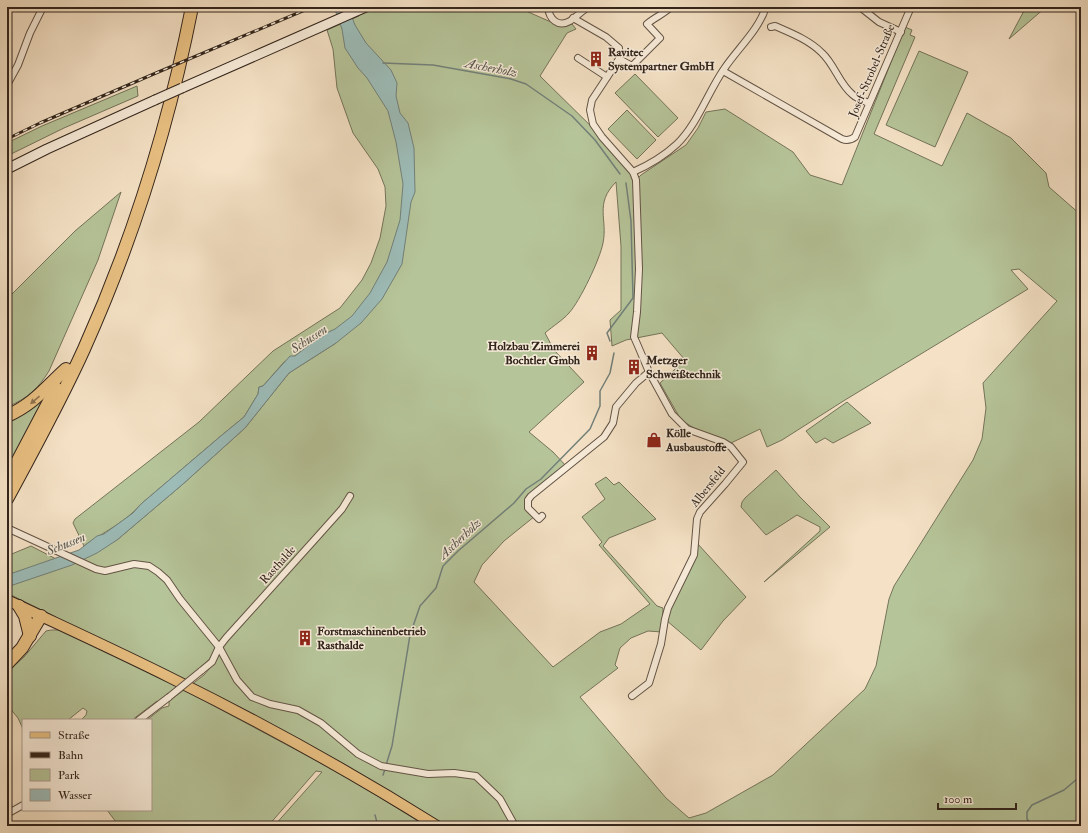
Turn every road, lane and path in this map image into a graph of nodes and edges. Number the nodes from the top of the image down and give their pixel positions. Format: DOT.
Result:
graph roads {
  1 [pos="43,7"];
  2 [pos="184,7"];
  3 [pos="192,7"];
  4 [pos="366,7"];
  5 [pos="548,7"];
  6 [pos="588,7"];
  7 [pos="671,7"];
  8 [pos="766,7"];
  9 [pos="860,7"];
  10 [pos="911,7"];
  11 [pos="573,18"];
  12 [pos="771,27"];
  13 [pos="901,32"];
  14 [pos="578,58"];
  15 [pos="619,59"];
  16 [pos="723,71"];
  17 [pos="607,77"];
  18 [pos="7,85"];
  19 [pos="869,103"];
  20 [pos="7,169"];
  21 [pos="634,172"];
  22 [pos="648,372"];
  23 [pos="65,376"];
  24 [pos="7,416"];
  25 [pos="7,481"];
  26 [pos="350,496"];
  27 [pos="7,499"];
  28 [pos="542,516"];
  29 [pos="7,528"];
  30 [pos="7,600"];
  31 [pos="19,606"];
  32 [pos="41,616"];
  33 [pos="30,636"];
  34 [pos="219,647"];
  35 [pos="7,664"];
  36 [pos="632,696"];
  37 [pos="140,719"];
  38 [pos="22,806"];
  39 [pos="7,814"];
  40 [pos="437,826"];
  41 [pos="515,826"];
  1 -- 18 [label="street"];
  2 -- 23 [label="highway"];
  3 -- 23 [label="highway"];
  4 -- 20 [label="street, bridge"];
  5 -- 11 [label="street"];
  6 -- 11 [label="street"];
  7 -- 15 [label="street"];
  8 -- 16 [label="street"];
  9 -- 13 [label="street"];
  10 -- 13 [label="street, Josef-Strobel-Straße"];
  11 -- 15 [label="street"];
  12 -- 19 [label="street"];
  13 -- 19 [label="street, Josef-Strobel-Straße"];
  14 -- 17 [label="street"];
  15 -- 17 [label="street"];
  16 -- 19 [label="street, Josef-Strobel-Straße"];
  16 -- 21 [label="street"];
  17 -- 21 [label="street"];
  21 -- 22 [label="street, Albersfeld"];
  22 -- 28 [label="street"];
  22 -- 36 [label="street, Albersfeld"];
  23 -- 24 [label="highway, one-way"];
  23 -- 25 [label="highway"];
  23 -- 27 [label="highway"];
  26 -- 34 [label="street, Rasthalde"];
  29 -- 34 [label="street"];
  30 -- 31 [label="main road"];
  31 -- 32 [label="main road"];
  31 -- 33 [label="highway"];
  32 -- 33 [label="highway"];
  32 -- 40 [label="main road"];
  33 -- 35 [label="highway"];
  34 -- 37 [label="street, Rasthalde, bridge"];
  34 -- 41 [label="street"];
  38 -- 39 [label="street"];
}
